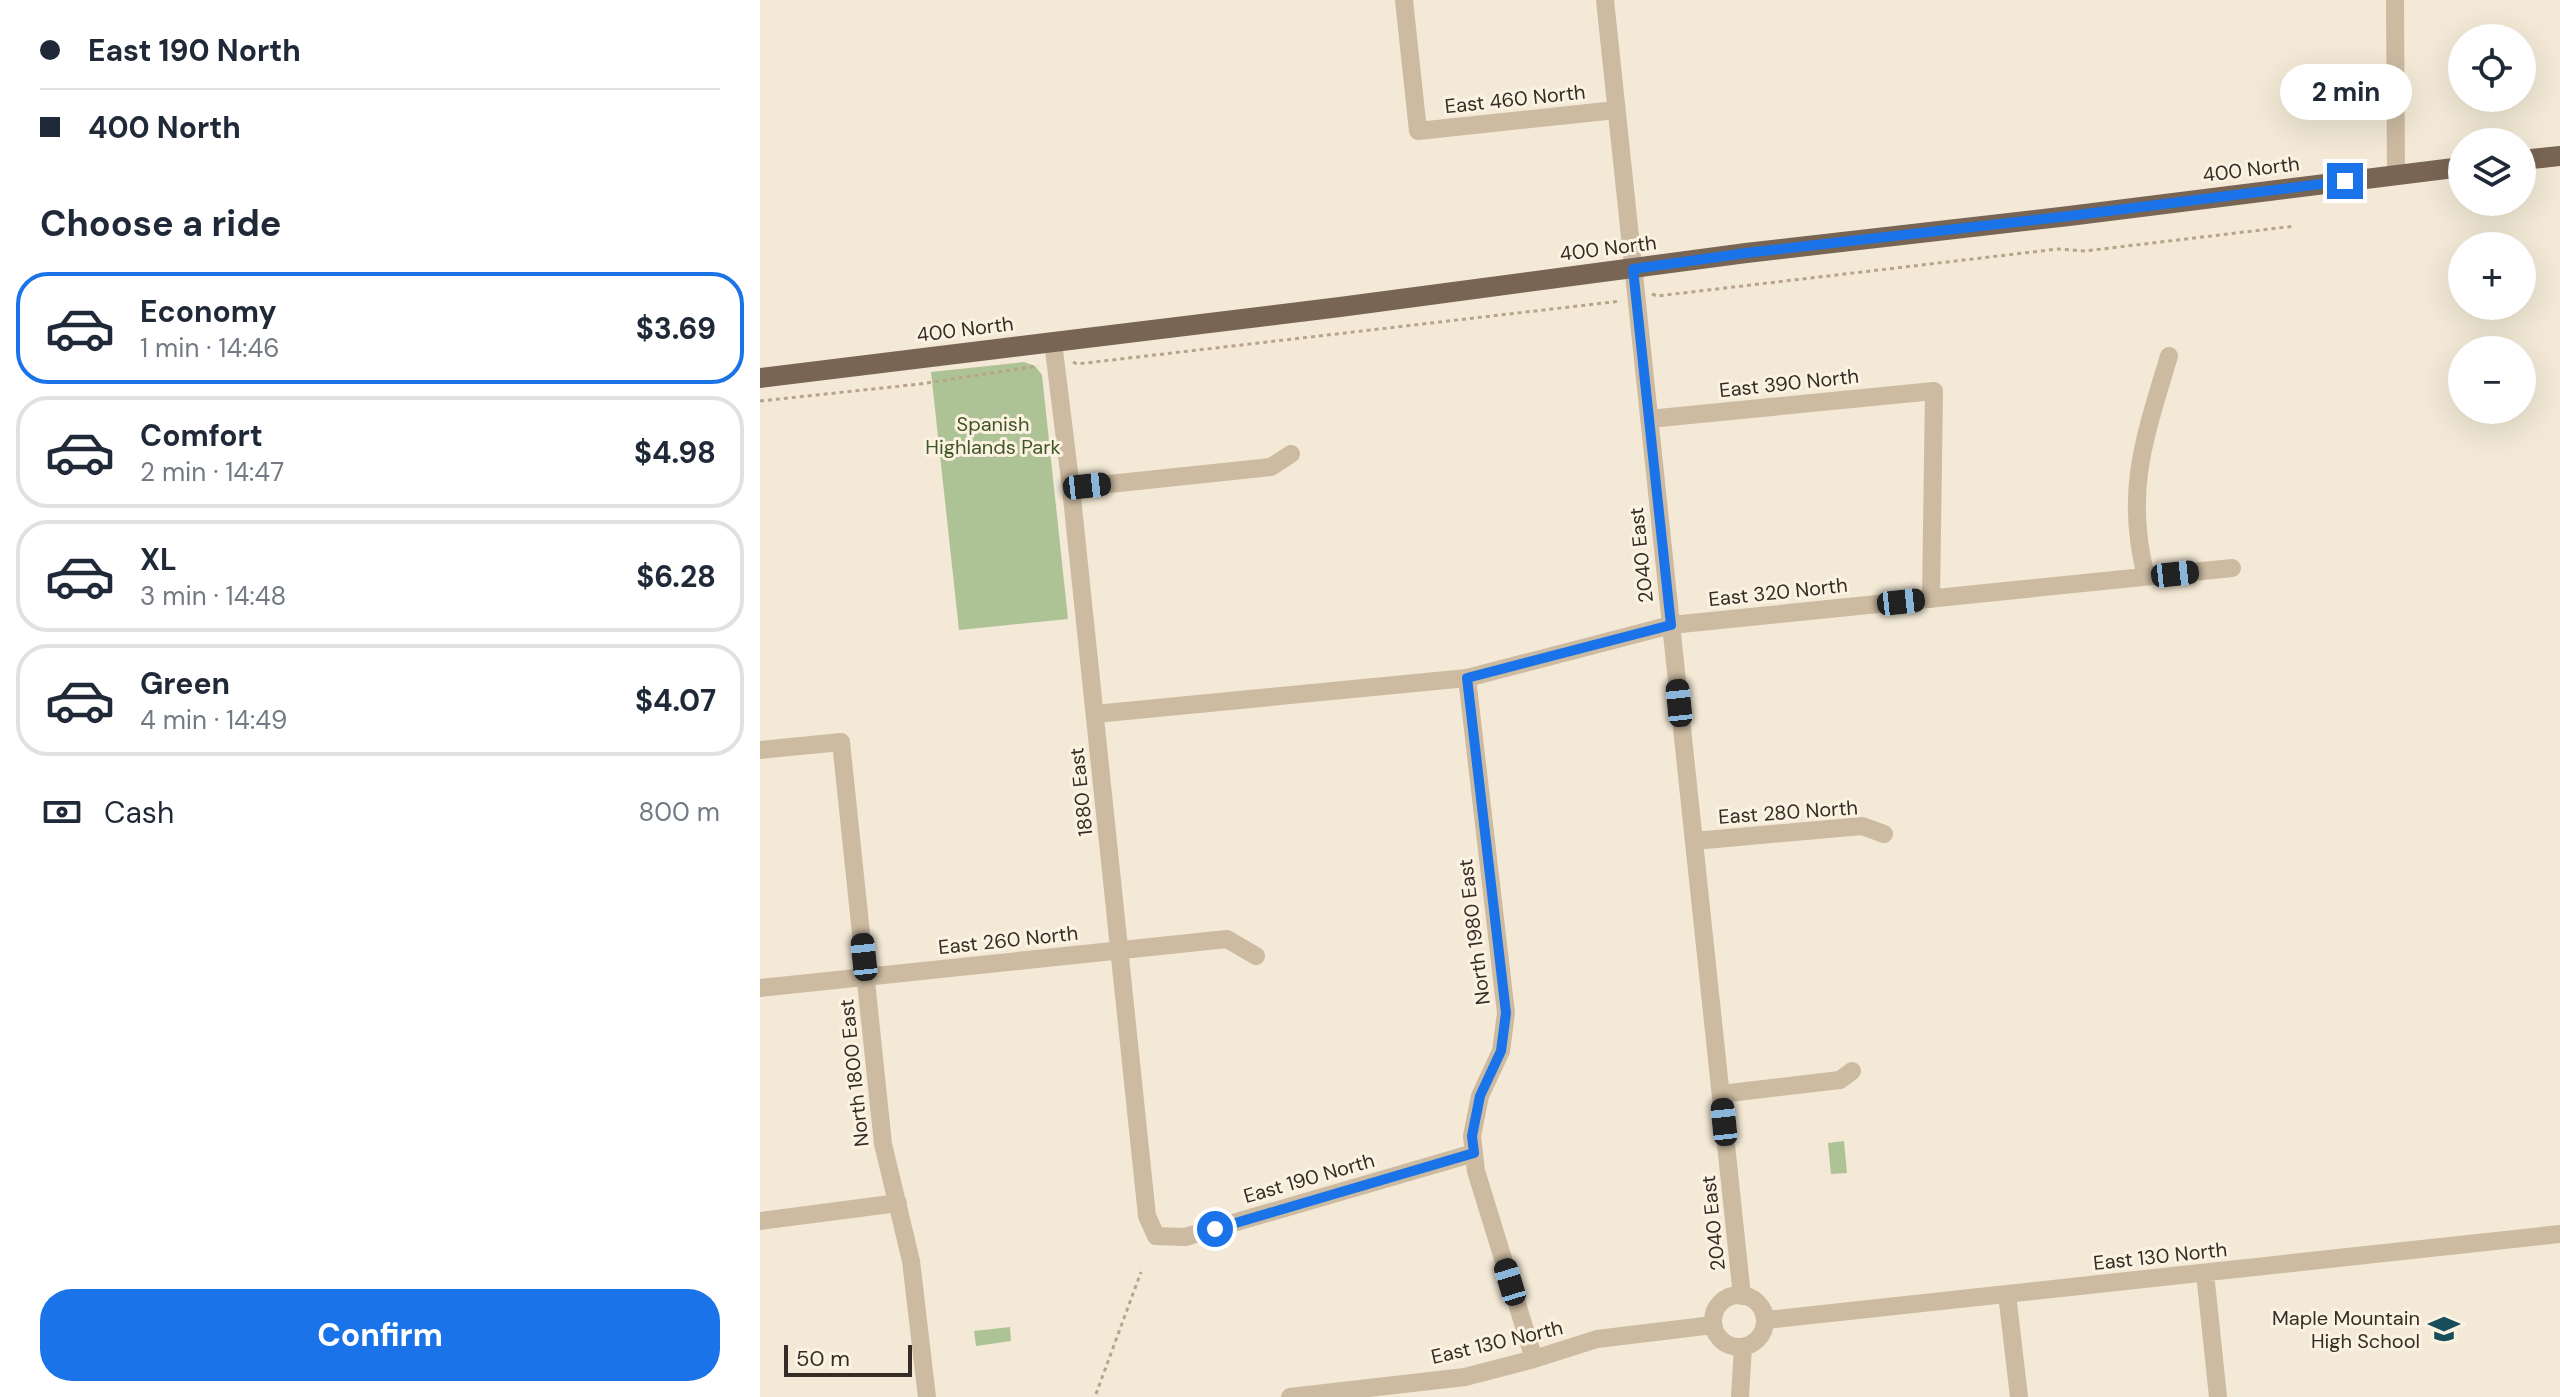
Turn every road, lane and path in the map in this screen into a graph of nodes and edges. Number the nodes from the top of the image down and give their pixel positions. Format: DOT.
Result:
graph roads {
  1 [pos="1404,0"];
  2 [pos="1605,0"];
  3 [pos="2395,0"];
  4 [pos="1616,110"];
  5 [pos="2560,156"];
  6 [pos="2536,159"];
  7 [pos="2448,169"];
  8 [pos="2396,175"];
  9 [pos="2295,226"];
  10 [pos="1633,269"];
  11 [pos="1654,293"];
  12 [pos="1616,302"];
  13 [pos="1053,342"];
  14 [pos="2169,356"];
  15 [pos="1075,362"];
  16 [pos="1034,367"];
  17 [pos="760,378"];
  18 [pos="760,401"];
  19 [pos="1649,419"];
  20 [pos="1291,454"];
  21 [pos="1071,488"];
  22 [pos="2232,568"];
  23 [pos="2146,576"];
  24 [pos="1931,599"];
  25 [pos="1671,625"];
  26 [pos="1467,678"];
  27 [pos="1095,714"];
  28 [pos="760,750"];
  29 [pos="1884,834"];
  30 [pos="1694,841"];
  31 [pos="1120,950"];
  32 [pos="1256,956"];
  33 [pos="866,977"];
  34 [pos="760,988"];
  35 [pos="1852,1071"];
  36 [pos="1721,1094"];
  37 [pos="1474,1153"];
  38 [pos="898,1203"];
  39 [pos="760,1221"];
  40 [pos="2560,1234"];
  41 [pos="1156,1236"];
  42 [pos="1141,1272"];
  43 [pos="2205,1273"];
  44 [pos="2007,1294"];
  45 [pos="1742,1296"];
  46 [pos="1766,1320"];
  47 [pos="1713,1325"];
  48 [pos="1743,1347"];
  49 [pos="1534,1359"];
  50 [pos="1096,1394"];
  51 [pos="927,1397"];
  52 [pos="1290,1397"];
  53 [pos="1740,1397"];
  54 [pos="2019,1397"];
  55 [pos="2218,1397"];
  1 -- 4 [label="street, East 460 North"];
  2 -- 4 [label="street, 2040 East"];
  3 -- 8 [label="street"];
  4 -- 10 [label="street, 2040 East"];
  5 -- 6 [label="main road"];
  7 -- 8 [label="main road, 400 North"];
  8 -- 10 [label="main road, 400 North"];
  9 -- 11 [label="path"];
  10 -- 13 [label="main road, 400 North"];
  10 -- 19 [label="street, 2040 East"];
  12 -- 15 [label="path"];
  13 -- 17 [label="main road, 400 North"];
  13 -- 21 [label="street, 1880 East"];
  14 -- 23 [label="street"];
  16 -- 18 [label="path"];
  19 -- 24 [label="street, East 390 North"];
  19 -- 25 [label="street, 2040 East"];
  20 -- 21 [label="street"];
  21 -- 27 [label="street, 1880 East"];
  22 -- 23 [label="street, East 320 North"];
  23 -- 24 [label="street, East 320 North"];
  24 -- 25 [label="street, East 320 North"];
  25 -- 26 [label="street, East 320 North"];
  25 -- 30 [label="street, 2040 East"];
  26 -- 27 [label="street, East 320 North"];
  26 -- 37 [label="street, North 1980 East"];
  27 -- 31 [label="street, 1880 East"];
  28 -- 33 [label="street, North 1800 East"];
  29 -- 30 [label="street, East 280 North"];
  30 -- 36 [label="street, 2040 East"];
  31 -- 32 [label="street, East 260 North"];
  31 -- 33 [label="street, East 260 North"];
  31 -- 41 [label="street, 1880 East"];
  33 -- 34 [label="street, East 260 North"];
  33 -- 38 [label="street, North 1800 East"];
  35 -- 36 [label="street"];
  36 -- 45 [label="street, 2040 East"];
  37 -- 41 [label="street, East 190 North"];
  37 -- 49 [label="street, North 1980 East"];
  38 -- 39 [label="street"];
  38 -- 51 [label="street, North 1800 East"];
  40 -- 43 [label="street, East 130 North"];
  42 -- 50 [label="path"];
  43 -- 44 [label="street, East 130 North"];
  43 -- 55 [label="street"];
  44 -- 46 [label="street, East 130 North"];
  44 -- 54 [label="street"];
  45 -- 46 [label="street"];
  45 -- 47 [label="street"];
  46 -- 48 [label="street"];
  47 -- 48 [label="street"];
  47 -- 49 [label="street, East 130 North"];
  48 -- 53 [label="street"];
  49 -- 52 [label="street, East 130 North"];
}
